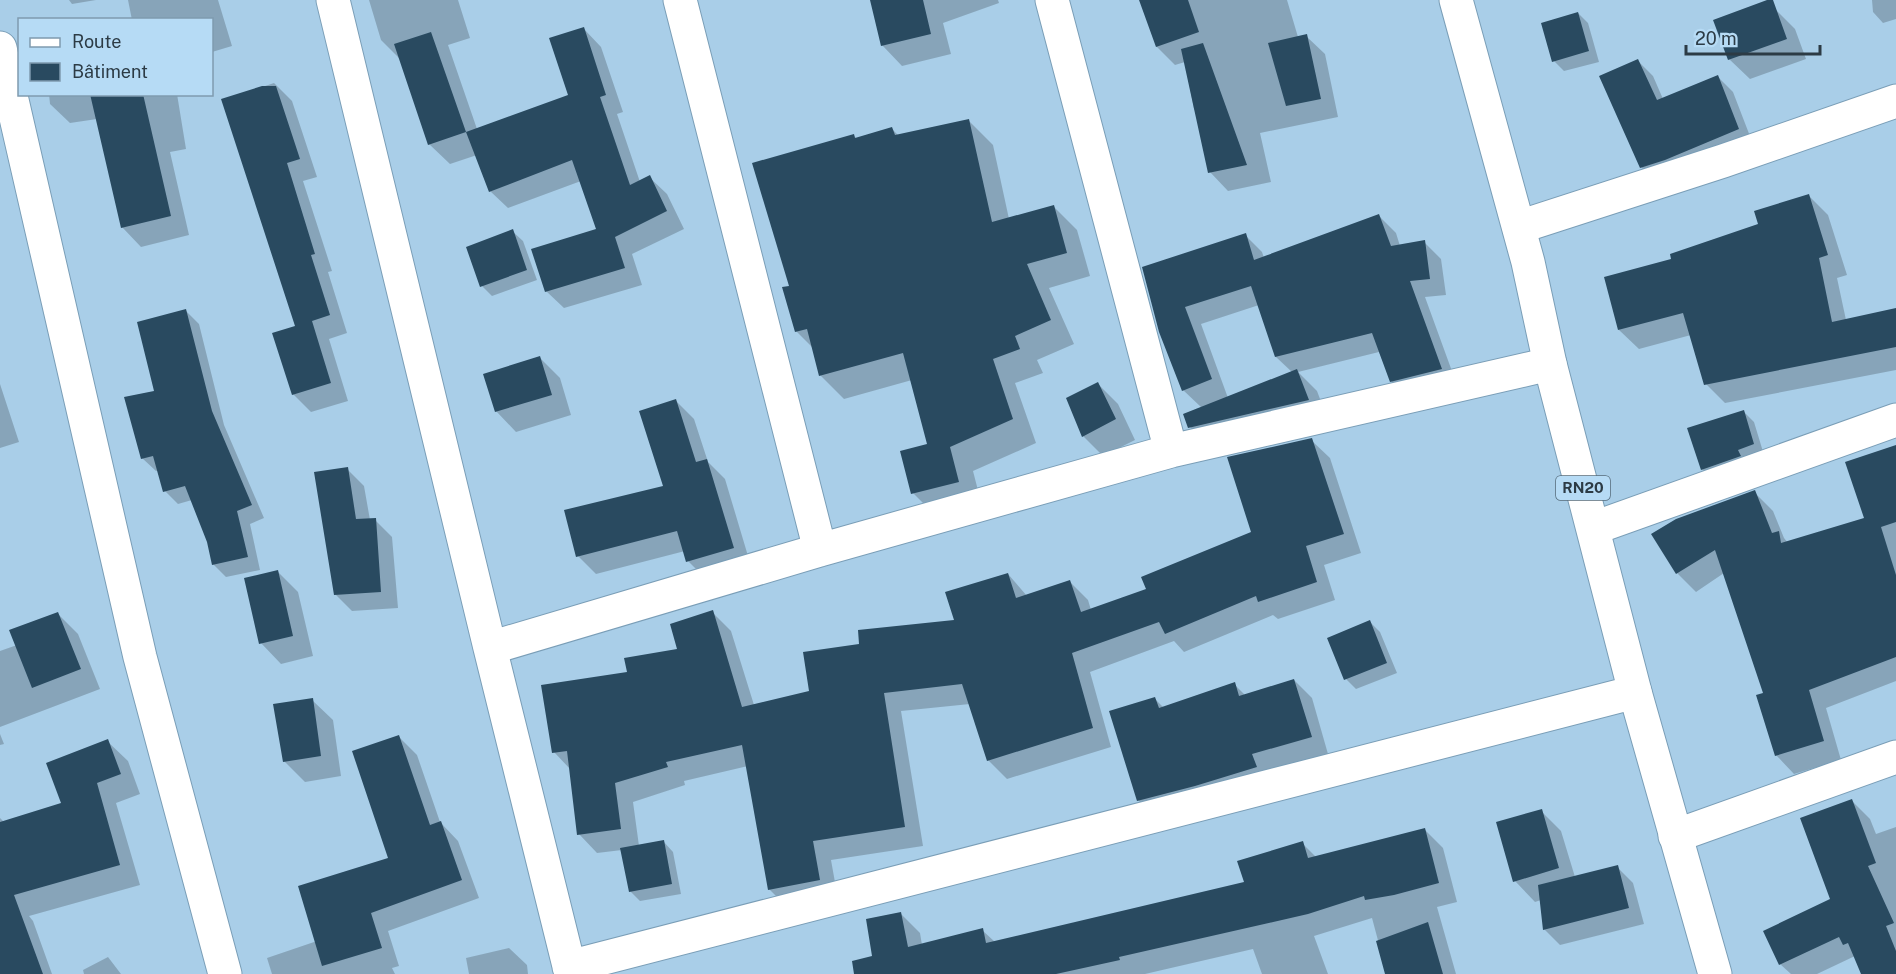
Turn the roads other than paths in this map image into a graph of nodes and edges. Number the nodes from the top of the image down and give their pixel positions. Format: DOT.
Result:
graph roads {
  1 [pos="333,0"];
  2 [pos="680,0"];
  3 [pos="1052,0"];
  4 [pos="1456,0"];
  5 [pos="0,48"];
  6 [pos="1896,101"];
  7 [pos="1519,227"];
  8 [pos="1550,364"];
  9 [pos="1896,420"];
  10 [pos="1171,451"];
  11 [pos="1594,528"];
  12 [pos="820,550"];
  13 [pos="490,648"];
  14 [pos="1635,692"];
  15 [pos="1896,757"];
  16 [pos="1675,836"];
  17 [pos="570,970"];
  18 [pos="225,974"];
  19 [pos="1715,974"];
  1 -- 13 [label="street"];
  2 -- 12 [label="street"];
  3 -- 10 [label="street"];
  4 -- 7 [label="street, RN20"];
  5 -- 18 [label="street"];
  6 -- 7 [label="street"];
  7 -- 8 [label="street, RN20"];
  8 -- 10 [label="street"];
  8 -- 11 [label="street, RN20"];
  9 -- 11 [label="street"];
  10 -- 12 [label="street"];
  11 -- 14 [label="street, RN20"];
  12 -- 13 [label="street"];
  13 -- 17 [label="street"];
  14 -- 16 [label="street, RN20"];
  14 -- 17 [label="street"];
  15 -- 16 [label="street"];
  16 -- 19 [label="street, RN20"];
}
